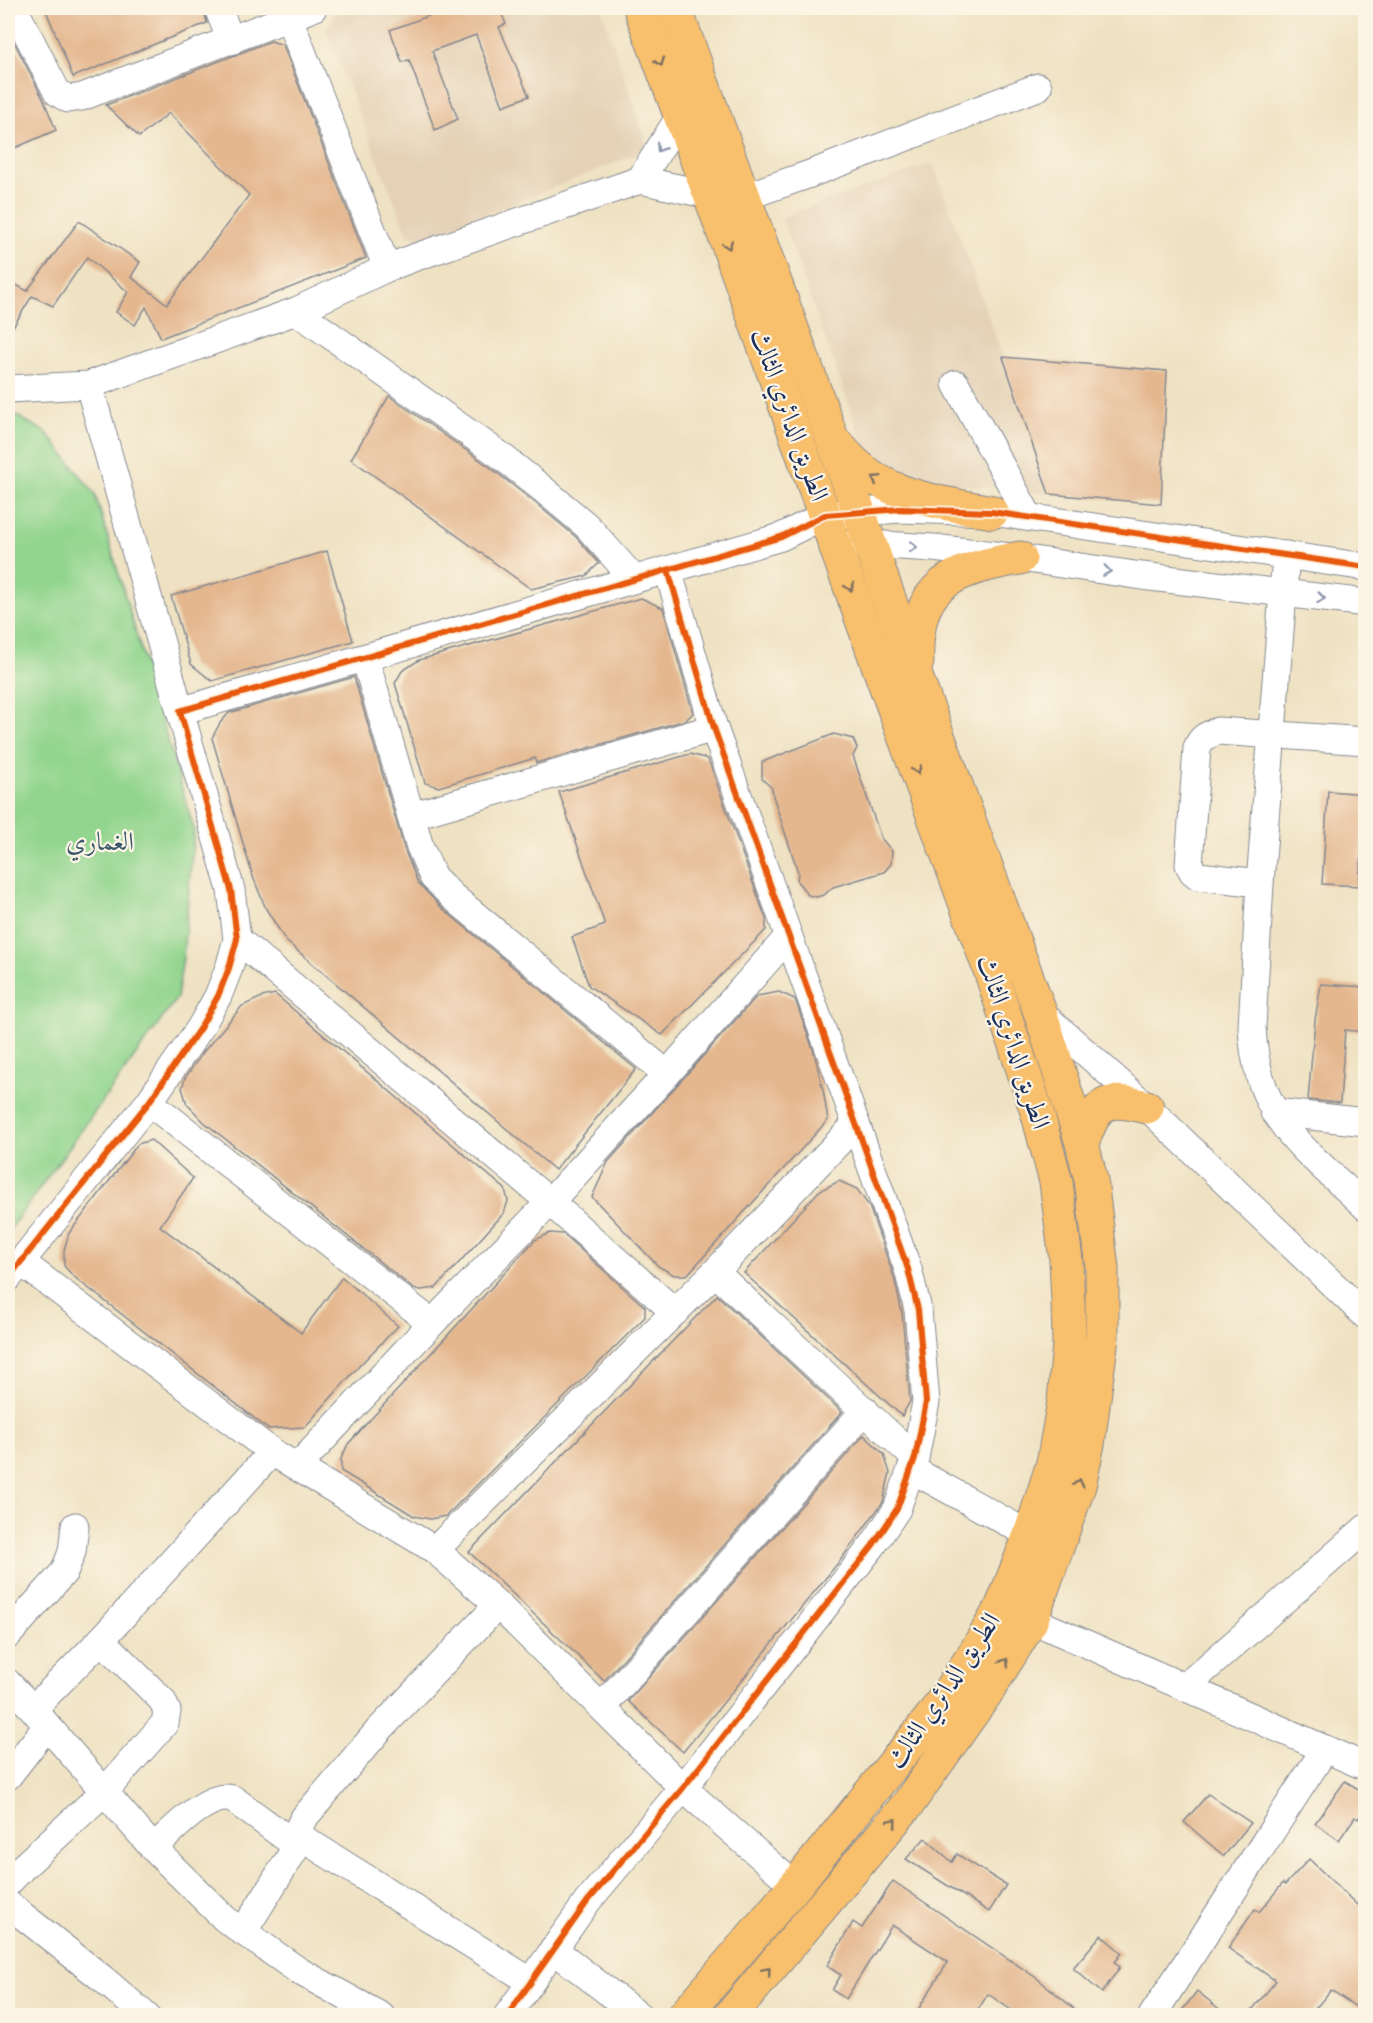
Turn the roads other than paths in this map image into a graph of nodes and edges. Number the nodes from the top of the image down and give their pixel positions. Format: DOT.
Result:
graph roads {
  1 [pos="14,8"];
  2 [pos="218,8"];
  3 [pos="640,8"];
  4 [pos="675,8"];
  5 [pos="301,13"];
  6 [pos="231,41"];
  7 [pos="1038,87"];
  8 [pos="680,117"];
  9 [pos="640,180"];
  10 [pos="710,195"];
  11 [pos="744,197"];
  12 [pos="387,268"];
  13 [pos="296,311"];
  14 [pos="956,384"];
  15 [pos="89,385"];
  16 [pos="8,389"];
  17 [pos="830,435"];
  18 [pos="859,512"];
  19 [pos="992,512"];
  20 [pos="1029,518"];
  21 [pos="829,529"];
  22 [pos="870,544"];
  23 [pos="1286,555"];
  24 [pos="1020,558"];
  25 [pos="1365,567"];
  26 [pos="668,570"];
  27 [pos="634,579"];
  28 [pos="1284,593"];
  29 [pos="1365,603"];
  30 [pos="365,658"];
  31 [pos="917,679"];
  32 [pos="180,711"];
  33 [pos="714,728"];
  34 [pos="1272,735"];
  35 [pos="1365,741"];
  36 [pos="411,816"];
  37 [pos="1260,883"];
  38 [pos="788,937"];
  39 [pos="237,939"];
  40 [pos="1040,1012"];
  41 [pos="667,1074"];
  42 [pos="149,1102"];
  43 [pos="1147,1107"];
  44 [pos="1274,1112"];
  45 [pos="1323,1118"];
  46 [pos="1365,1122"];
  47 [pos="856,1124"];
  48 [pos="1082,1143"];
  49 [pos="1313,1157"];
  50 [pos="1362,1200"];
  51 [pos="550,1202"];
  52 [pos="14,1270"];
  53 [pos="715,1272"];
  54 [pos="675,1312"];
  55 [pos="1365,1316"];
  56 [pos="432,1323"];
  57 [pos="865,1410"];
  58 [pos="272,1452"];
  59 [pos="913,1464"];
  60 [pos="297,1467"];
  61 [pos="75,1526"];
  62 [pos="1365,1528"];
  63 [pos="1030,1535"];
  64 [pos="435,1550"];
  65 [pos="498,1605"];
  66 [pos="1002,1606"];
  67 [pos="1031,1621"];
  68 [pos="8,1635"];
  69 [pos="101,1640"];
  70 [pos="8,1683"];
  71 [pos="1185,1687"];
  72 [pos="602,1707"];
  73 [pos="40,1718"];
  74 [pos="1325,1749"];
  75 [pos="1365,1767"];
  76 [pos="8,1776"];
  77 [pos="683,1788"];
  78 [pos="105,1791"];
  79 [pos="300,1842"];
  80 [pos="153,1848"];
  81 [pos="8,1883"];
  82 [pos="795,1886"];
  83 [pos="8,1904"];
  84 [pos="243,1932"];
  85 [pos="553,1949"];
  86 [pos="530,1981"];
  87 [pos="146,2016"];
  88 [pos="381,2016"];
  89 [pos="507,2016"];
  90 [pos="639,2016"];
  91 [pos="684,2016"];
  92 [pos="730,2016"];
  93 [pos="1152,2016"];
  1 -- 6 [label="street"];
  2 -- 6 [label="street"];
  3 -- 8 [label="main road, الطريق الدائري الثالث, one-way"];
  4 -- 11 [label="main road, الطريق الدائري الثالث"];
  5 -- 6 [label="street"];
  5 -- 12 [label="street"];
  7 -- 11 [label="street"];
  8 -- 9 [label="street, one-way"];
  8 -- 10 [label="main road, الطريق الدائري الثالث"];
  9 -- 10 [label="street"];
  9 -- 12 [label="street"];
  10 -- 21 [label="main road, الطريق الدائري الثالث, one-way"];
  11 -- 17 [label="main road, الطريق الدائري الثالث"];
  12 -- 13 [label="street"];
  13 -- 15 [label="street"];
  13 -- 27 [label="street"];
  14 -- 20 [label="street"];
  15 -- 16 [label="street"];
  15 -- 32 [label="street"];
  17 -- 18 [label="main road, الطريق الدائري الثالث"];
  19 -- 17 [label="main road, one-way"];
  18 -- 19 [label="street"];
  18 -- 21 [label="street"];
  18 -- 22 [label="main road, الطريق الدائري الثالث"];
  19 -- 20 [label="street"];
  20 -- 23 [label="street"];
  21 -- 22 [label="street"];
  21 -- 26 [label="street"];
  21 -- 63 [label="main road, الطريق الدائري الثالث, one-way"];
  22 -- 24 [label="street, one-way"];
  22 -- 31 [label="main road, الطريق الدائري الثالث"];
  23 -- 25 [label="street"];
  23 -- 28 [label="street"];
  24 -- 28 [label="street, one-way"];
  24 -- 31 [label="main road"];
  26 -- 27 [label="street"];
  26 -- 33 [label="street"];
  27 -- 30 [label="street"];
  28 -- 29 [label="street, one-way"];
  28 -- 34 [label="street"];
  30 -- 32 [label="street"];
  30 -- 36 [label="street"];
  31 -- 40 [label="main road, الطريق الدائري الثالث"];
  32 -- 39 [label="street"];
  33 -- 36 [label="street"];
  33 -- 38 [label="street"];
  34 -- 35 [label="street"];
  34 -- 37 [label="street"];
  34 -- 37 [label="street"];
  36 -- 41 [label="street"];
  37 -- 44 [label="street"];
  38 -- 41 [label="street"];
  38 -- 47 [label="street"];
  39 -- 42 [label="street"];
  39 -- 51 [label="street"];
  40 -- 43 [label="street"];
  40 -- 48 [label="main road, الطريق الدائري الثالث"];
  41 -- 51 [label="street"];
  42 -- 52 [label="street"];
  42 -- 56 [label="street"];
  43 -- 48 [label="main road"];
  43 -- 55 [label="street"];
  44 -- 45 [label="street"];
  44 -- 49 [label="street"];
  45 -- 46 [label="street"];
  45 -- 49 [label="street"];
  47 -- 53 [label="street"];
  47 -- 59 [label="street"];
  67 -- 48 [label="main road, الطريق الدائري الثالث, one-way"];
  49 -- 50 [label="street"];
  51 -- 54 [label="street"];
  51 -- 56 [label="street"];
  52 -- 58 [label="street"];
  53 -- 54 [label="street"];
  53 -- 57 [label="street"];
  54 -- 64 [label="street"];
  56 -- 60 [label="street"];
  57 -- 59 [label="street"];
  57 -- 72 [label="street"];
  58 -- 60 [label="street"];
  58 -- 69 [label="street"];
  59 -- 63 [label="street"];
  59 -- 77 [label="street"];
  60 -- 64 [label="street"];
  61 -- 68 [label="street"];
  62 -- 71 [label="street"];
  63 -- 66 [label="main road, الطريق الدائري الثالث"];
  64 -- 65 [label="street"];
  65 -- 72 [label="street"];
  65 -- 79 [label="street"];
  66 -- 67 [label="street"];
  66 -- 82 [label="main road, الطريق الدائري الثالث"];
  67 -- 71 [label="street"];
  92 -- 67 [label="main road, الطريق الدائري الثالث, one-way"];
  69 -- 73 [label="street"];
  69 -- 78 [label="street"];
  70 -- 73 [label="street"];
  71 -- 74 [label="street"];
  72 -- 77 [label="street"];
  73 -- 76 [label="street"];
  73 -- 78 [label="street"];
  74 -- 75 [label="street"];
  74 -- 93 [label="street"];
  77 -- 82 [label="street"];
  77 -- 85 [label="street"];
  78 -- 80 [label="street"];
  78 -- 81 [label="street"];
  79 -- 80 [label="street"];
  79 -- 84 [label="street"];
  79 -- 86 [label="street"];
  80 -- 84 [label="street"];
  82 -- 91 [label="main road, الطريق الدائري الثالث"];
  83 -- 87 [label="street"];
  84 -- 88 [label="street"];
  85 -- 86 [label="street"];
  85 -- 90 [label="street"];
  86 -- 89 [label="street"];
}
